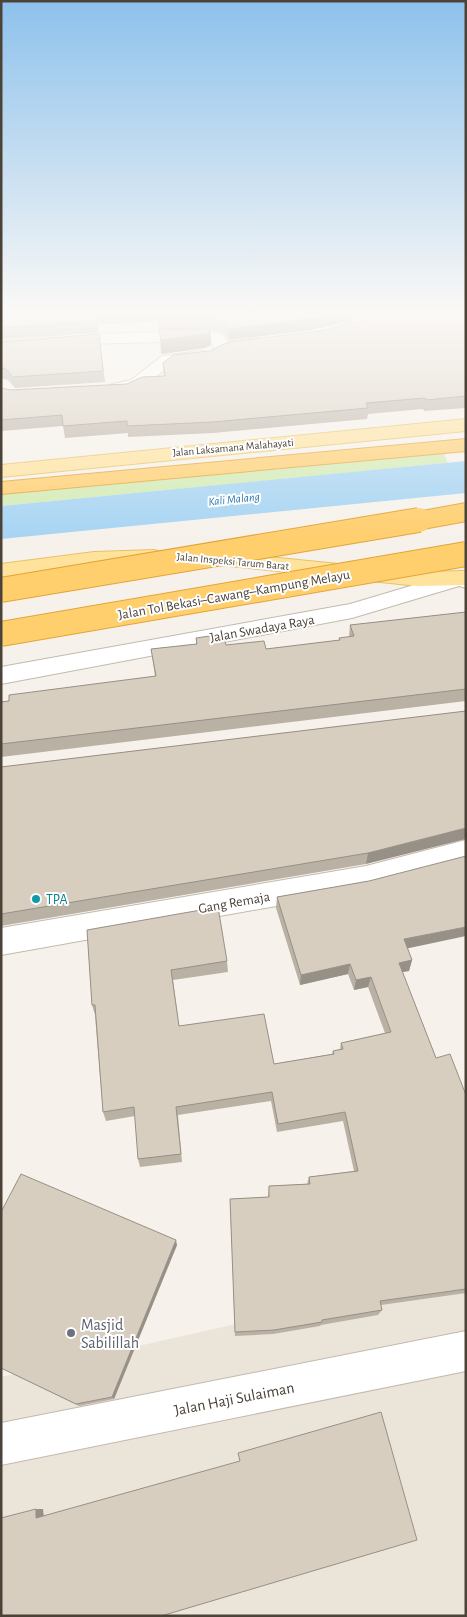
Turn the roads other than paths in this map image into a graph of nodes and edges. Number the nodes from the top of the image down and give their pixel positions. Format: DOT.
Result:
graph roads {
  1 [pos="107,389"];
  2 [pos="99,390"];
  3 [pos="466,425"];
  4 [pos="466,445"];
  5 [pos="1,470"];
  6 [pos="7,488"];
  7 [pos="466,512"];
  8 [pos="466,554"];
  9 [pos="1,571"];
  10 [pos="464,579"];
  11 [pos="1,590"];
  12 [pos="1,634"];
  13 [pos="1,676"];
  14 [pos="466,852"];
  15 [pos="1,942"];
  16 [pos="466,1351"];
  17 [pos="1,1444"];
  1 -- 2 [label="street"];
  3 -- 5 [label="main road, Jalan Laksamana Malahayati"];
  4 -- 6 [label="highway"];
  7 -- 11 [label="highway, bridge"];
  8 -- 12 [label="highway, Jalan Tol Bekasi–Cawang–Kampung Melayu, bridge"];
  9 -- 10 [label="main road, Jalan Inspeksi Tarum Barat"];
  10 -- 13 [label="street, Jalan Swadaya Raya"];
  14 -- 15 [label="street, Gang Remaja"];
  16 -- 17 [label="street, Jalan Haji Sulaiman"];
}
